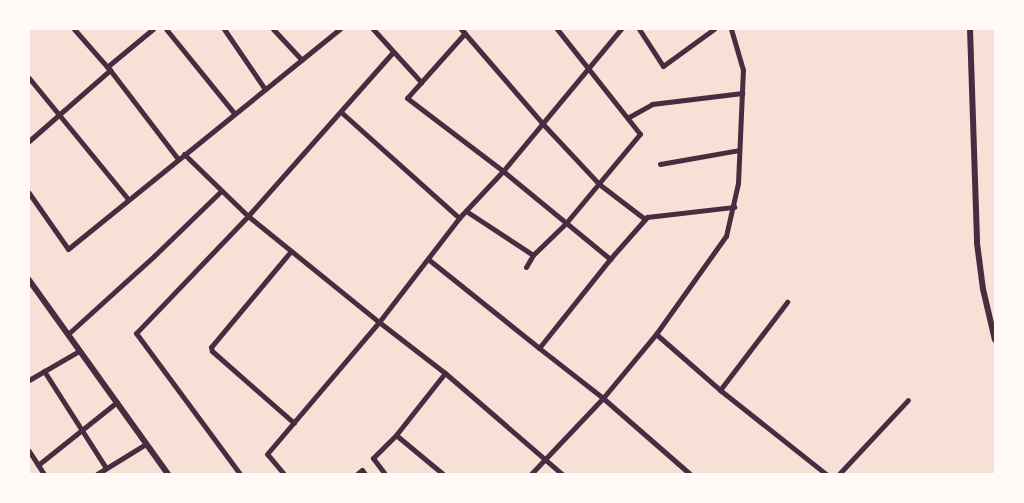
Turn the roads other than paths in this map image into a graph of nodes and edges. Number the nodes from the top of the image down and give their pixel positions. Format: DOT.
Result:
graph roads {
  1 [pos="74,29"];
  2 [pos="153,29"];
  3 [pos="166,29"];
  4 [pos="224,29"];
  5 [pos="273,29"];
  6 [pos="340,29"];
  7 [pos="373,29"];
  8 [pos="557,29"];
  9 [pos="621,29"];
  10 [pos="639,29"];
  11 [pos="714,29"];
  12 [pos="731,29"];
  13 [pos="970,29"];
  14 [pos="463,31"];
  15 [pos="393,52"];
  16 [pos="302,60"];
  17 [pos="589,67"];
  18 [pos="109,68"];
  19 [pos="29,78"];
  20 [pos="421,82"];
  21 [pos="265,89"];
  22 [pos="742,93"];
  23 [pos="342,112"];
  24 [pos="234,114"];
  25 [pos="61,115"];
  26 [pos="629,117"];
  27 [pos="542,123"];
  28 [pos="29,141"];
  29 [pos="740,150"];
  30 [pos="184,154"];
  31 [pos="178,159"];
  32 [pos="660,164"];
  33 [pos="503,171"];
  34 [pos="599,184"];
  35 [pos="221,191"];
  36 [pos="29,194"];
  37 [pos="128,199"];
  38 [pos="734,207"];
  39 [pos="466,211"];
  40 [pos="248,216"];
  41 [pos="459,218"];
  42 [pos="645,219"];
  43 [pos="566,223"];
  44 [pos="291,251"];
  45 [pos="533,255"];
  46 [pos="428,259"];
  47 [pos="610,260"];
  48 [pos="526,267"];
  49 [pos="29,280"];
  50 [pos="787,302"];
  51 [pos="380,322"];
  52 [pos="68,334"];
  53 [pos="656,334"];
  54 [pos="995,340"];
  55 [pos="539,348"];
  56 [pos="79,351"];
  57 [pos="44,372"];
  58 [pos="445,373"];
  59 [pos="29,380"];
  60 [pos="720,390"];
  61 [pos="603,398"];
  62 [pos="908,400"];
  63 [pos="117,402"];
  64 [pos="294,423"];
  65 [pos="81,432"];
  66 [pos="396,435"];
  67 [pos="146,444"];
  68 [pos="29,451"];
  69 [pos="545,460"];
  70 [pos="38,465"];
  71 [pos="106,468"];
  72 [pos="44,474"];
  73 [pos="97,474"];
  74 [pos="166,474"];
  75 [pos="240,474"];
  76 [pos="284,474"];
  77 [pos="357,474"];
  78 [pos="365,474"];
  79 [pos="385,474"];
  80 [pos="443,474"];
  81 [pos="531,474"];
  82 [pos="562,474"];
  83 [pos="690,474"];
  84 [pos="826,474"];
  85 [pos="839,474"];
  1 -- 18 [label="street"];
  2 -- 18 [label="street"];
  3 -- 24 [label="street"];
  4 -- 21 [label="street"];
  5 -- 16 [label="street"];
  6 -- 16 [label="street"];
  7 -- 15 [label="street"];
  8 -- 17 [label="street"];
  9 -- 17 [label="street"];
  10 -- 11 [label="street"];
  12 -- 22 [label="street"];
  13 -- 54 [label="street"];
  14 -- 20 [label="street"];
  14 -- 27 [label="street"];
  15 -- 20 [label="street"];
  15 -- 23 [label="street"];
  16 -- 21 [label="street"];
  17 -- 26 [label="street"];
  17 -- 27 [label="street"];
  18 -- 25 [label="street"];
  18 -- 31 [label="street"];
  19 -- 25 [label="street"];
  20 -- 33 [label="street"];
  21 -- 24 [label="street"];
  22 -- 26 [label="street"];
  22 -- 29 [label="street"];
  23 -- 40 [label="street"];
  23 -- 41 [label="street"];
  24 -- 30 [label="street"];
  25 -- 28 [label="street"];
  25 -- 37 [label="street"];
  26 -- 34 [label="street"];
  27 -- 33 [label="street"];
  27 -- 34 [label="street"];
  29 -- 32 [label="street"];
  29 -- 38 [label="street"];
  30 -- 31 [label="street"];
  30 -- 35 [label="street"];
  31 -- 37 [label="street"];
  33 -- 39 [label="street"];
  33 -- 43 [label="street"];
  34 -- 42 [label="street"];
  34 -- 43 [label="street"];
  35 -- 40 [label="street"];
  35 -- 52 [label="street"];
  36 -- 37 [label="street"];
  38 -- 42 [label="street"];
  38 -- 53 [label="street"];
  39 -- 41 [label="street"];
  39 -- 45 [label="street"];
  40 -- 44 [label="street"];
  40 -- 75 [label="street"];
  41 -- 46 [label="street"];
  42 -- 47 [label="street"];
  43 -- 45 [label="street"];
  43 -- 47 [label="street"];
  44 -- 51 [label="street"];
  44 -- 64 [label="street"];
  45 -- 48 [label="street"];
  46 -- 51 [label="street"];
  46 -- 55 [label="street"];
  47 -- 55 [label="street"];
  49 -- 52 [label="street"];
  50 -- 60 [label="street"];
  51 -- 58 [label="street"];
  51 -- 64 [label="street"];
  52 -- 56 [label="street"];
  53 -- 60 [label="street"];
  53 -- 61 [label="street"];
  55 -- 61 [label="street"];
  56 -- 57 [label="street"];
  56 -- 63 [label="street"];
  57 -- 59 [label="street"];
  57 -- 65 [label="street"];
  58 -- 66 [label="street"];
  58 -- 69 [label="street"];
  60 -- 84 [label="street"];
  61 -- 69 [label="street"];
  61 -- 83 [label="street"];
  62 -- 85 [label="street"];
  63 -- 65 [label="street"];
  63 -- 67 [label="street"];
  64 -- 76 [label="street"];
  65 -- 70 [label="street"];
  65 -- 71 [label="street"];
  66 -- 79 [label="street"];
  66 -- 80 [label="street"];
  67 -- 71 [label="street"];
  67 -- 74 [label="street"];
  68 -- 70 [label="street"];
  69 -- 81 [label="street"];
  69 -- 82 [label="street"];
  70 -- 72 [label="street"];
  71 -- 73 [label="street"];
  77 -- 78 [label="street"];
}
